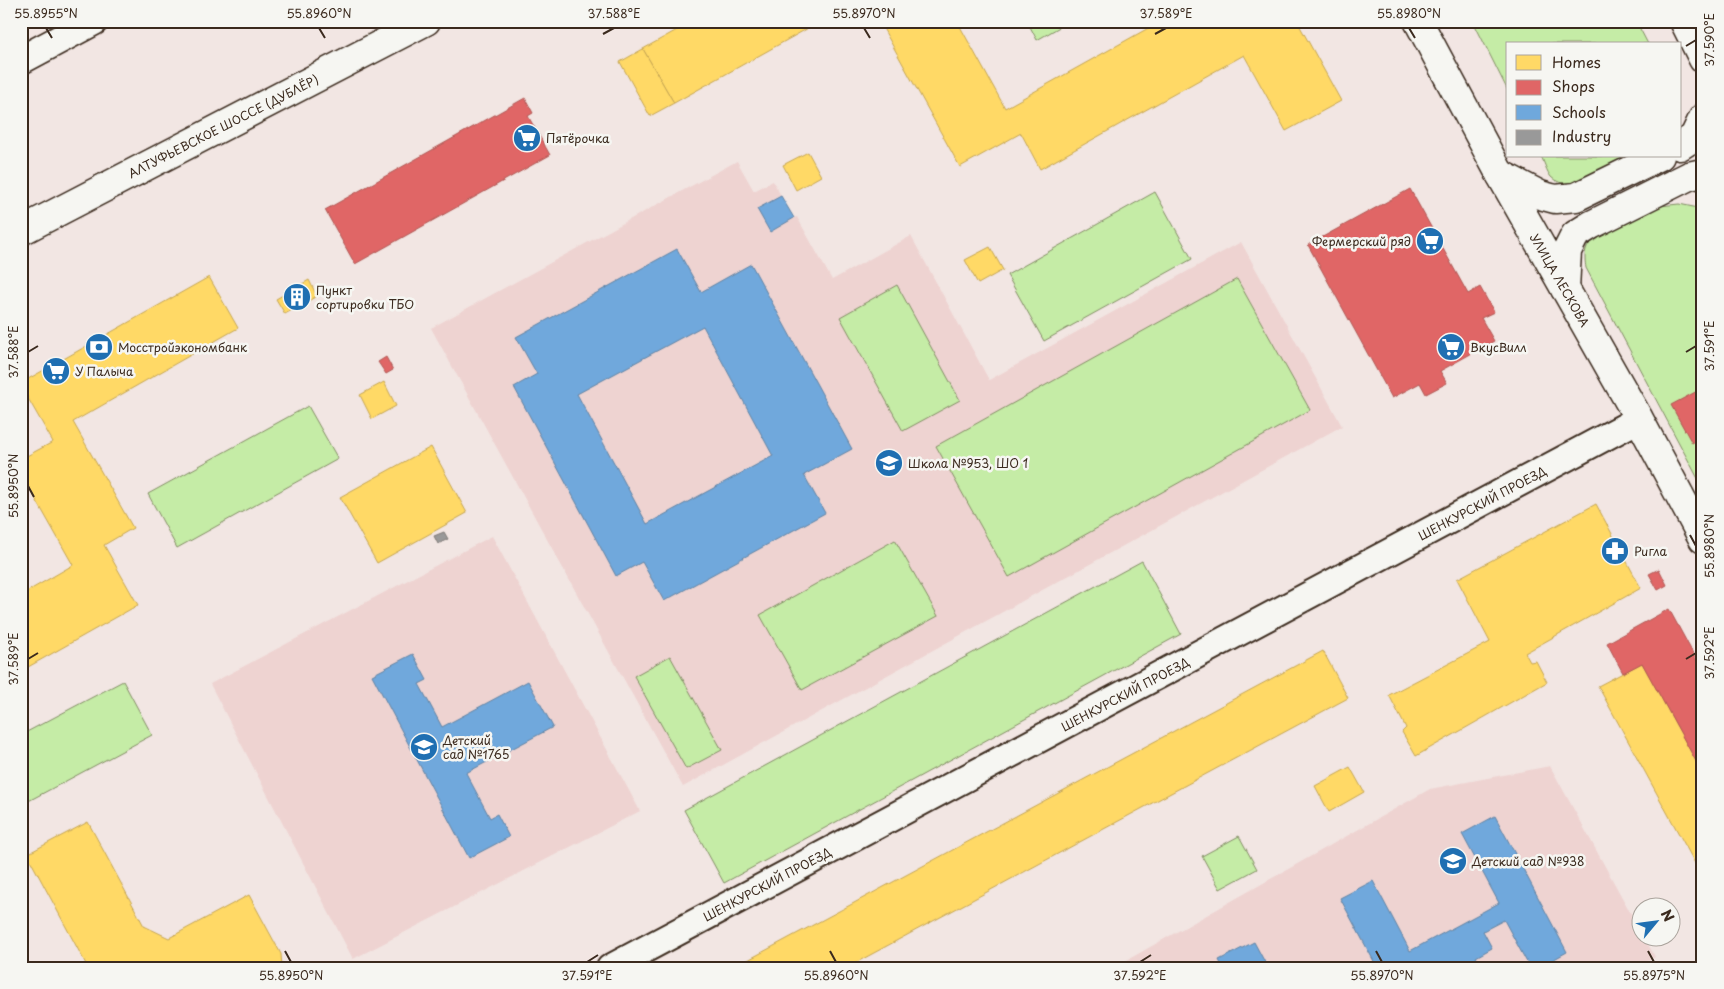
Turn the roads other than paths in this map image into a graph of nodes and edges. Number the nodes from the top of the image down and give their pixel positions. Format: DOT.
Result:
graph roads {
  1 [pos="94,21"];
  2 [pos="426,21"];
  3 [pos="1418,21"];
  4 [pos="1684,21"];
  5 [pos="1703,58"];
  6 [pos="21,60"];
  7 [pos="1703,118"];
  8 [pos="1682,145"];
  9 [pos="1656,158"];
  10 [pos="1703,173"];
  11 [pos="1500,174"];
  12 [pos="21,231"];
  13 [pos="1565,289"];
  14 [pos="1639,419"];
  15 [pos="1703,539"];
  16 [pos="610,968"];
  1 -- 6 [label="main road"];
  2 -- 12 [label="main road, АЛТУФЬЕВСКОЕ ШОССЕ (ДУБЛЁР)"];
  3 -- 11 [label="main road, УЛИЦА ЛЕСКОВА"];
  4 -- 5 [label="main road"];
  7 -- 8 [label="main road"];
  9 -- 11 [label="main road"];
  10 -- 13 [label="main road"];
  11 -- 13 [label="main road, УЛИЦА ЛЕСКОВА"];
  13 -- 14 [label="main road, УЛИЦА ЛЕСКОВА"];
  14 -- 15 [label="main road, УЛИЦА ЛЕСКОВА"];
  14 -- 16 [label="street, ШЕНКУРСКИЙ ПРОЕЗД"];
}
